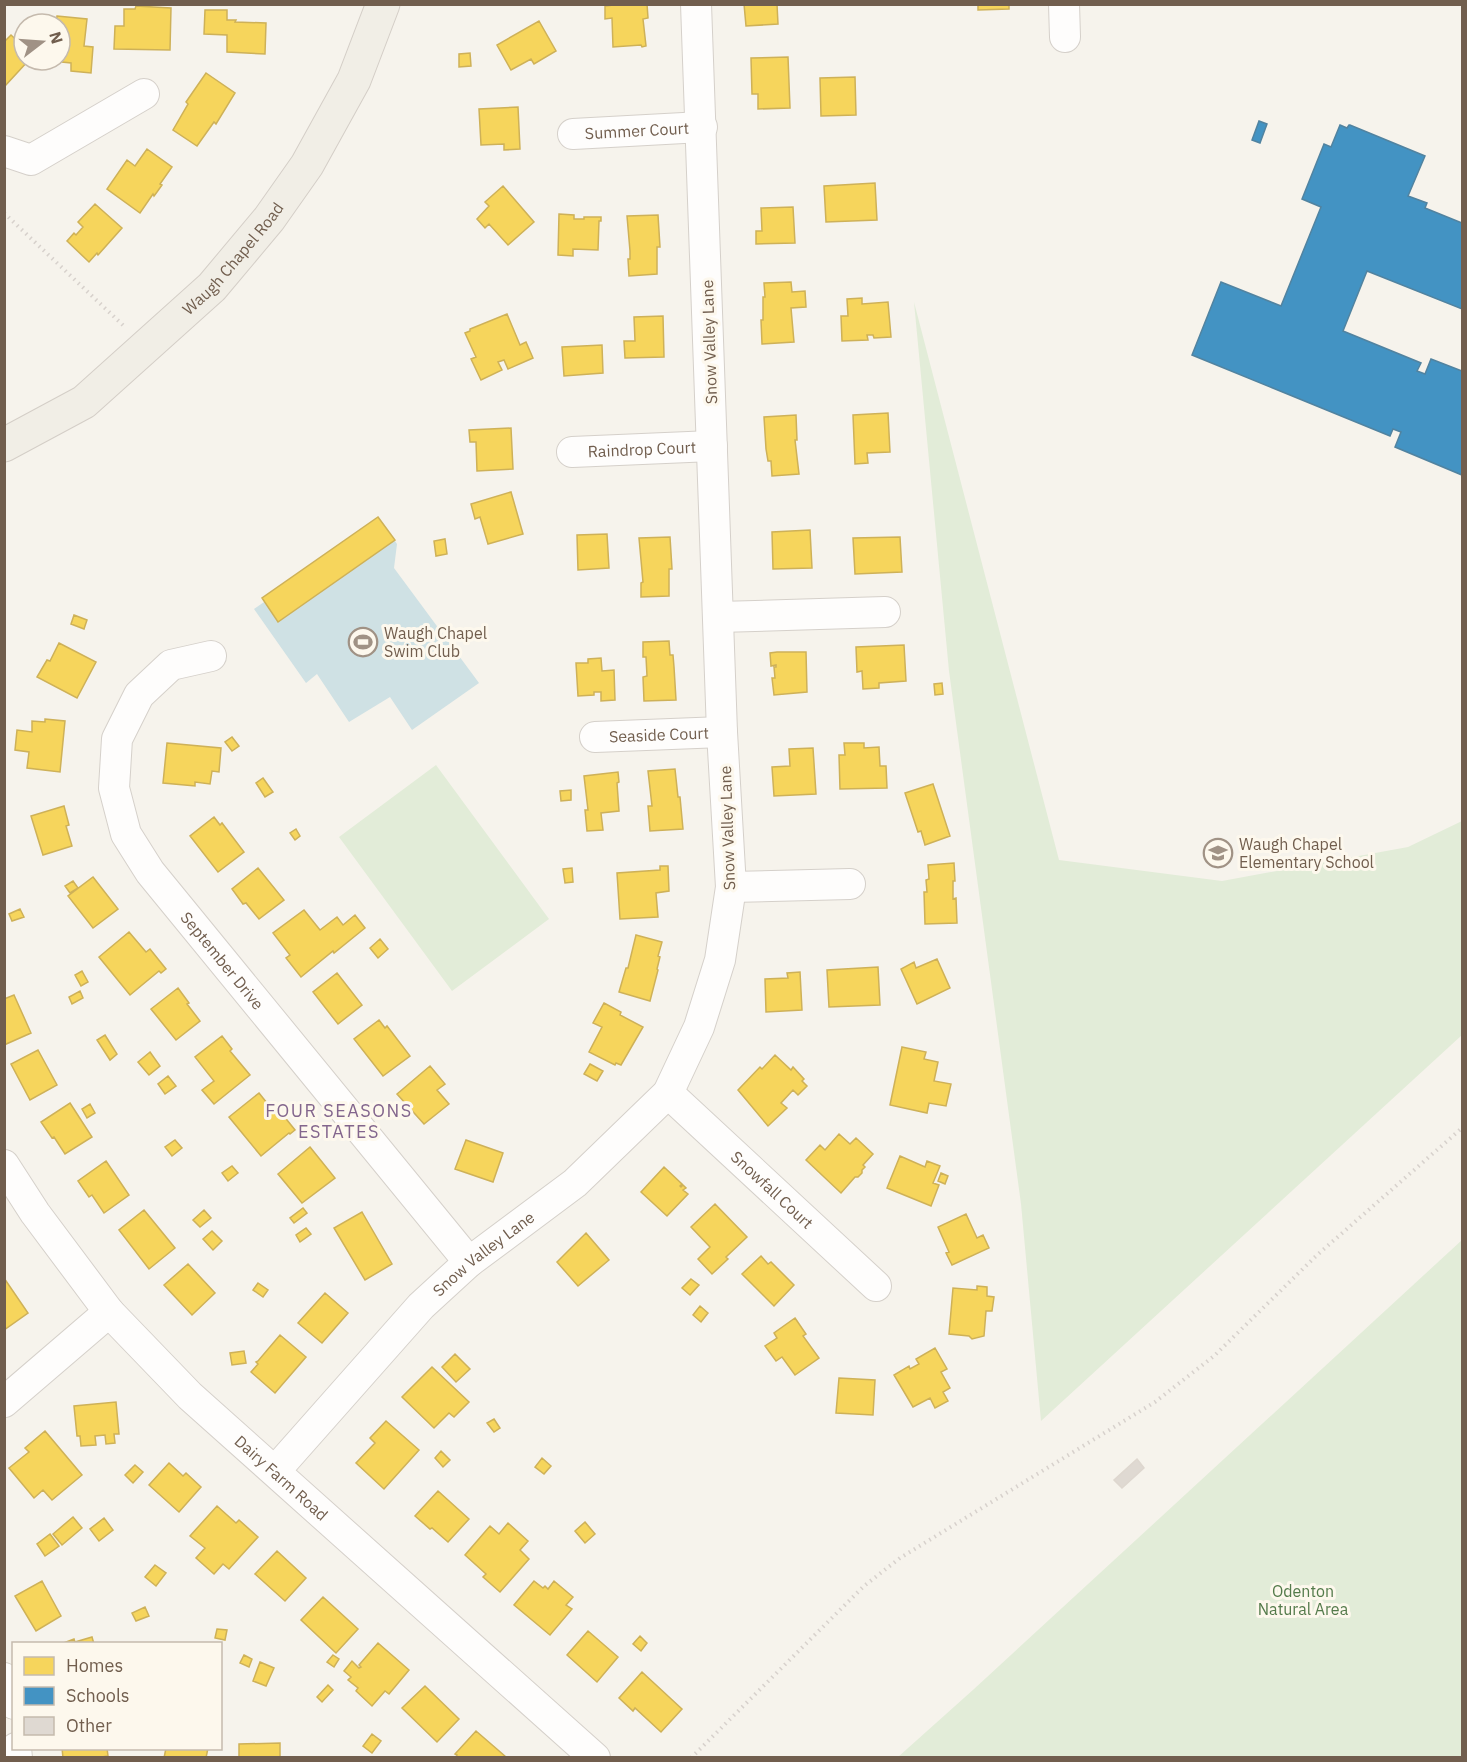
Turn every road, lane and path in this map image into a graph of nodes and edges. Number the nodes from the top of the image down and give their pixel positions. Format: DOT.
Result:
graph roads {
  1 [pos="383,4"];
  2 [pos="696,4"];
  3 [pos="1064,4"];
  4 [pos="1065,37"];
  5 [pos="144,94"];
  6 [pos="702,127"];
  7 [pos="573,134"];
  8 [pos="4,151"];
  9 [pos="4,213"];
  10 [pos="146,347"];
  11 [pos="4,445"];
  12 [pos="712,446"];
  13 [pos="572,452"];
  14 [pos="885,612"];
  15 [pos="719,616"];
  16 [pos="212,656"];
  17 [pos="722,732"];
  18 [pos="595,737"];
  19 [pos="850,884"];
  20 [pos="731,886"];
  21 [pos="668,1094"];
  22 [pos="1462,1128"];
  23 [pos="4,1165"];
  24 [pos="469,1262"];
  25 [pos="876,1286"];
  26 [pos="109,1312"];
  27 [pos="4,1402"];
  28 [pos="275,1471"];
  29 [pos="4,1678"];
  30 [pos="12,1699"];
  31 [pos="595,1758"];
  32 [pos="691,1758"];
  1 -- 10 [label="main road, Waugh Chapel Road"];
  2 -- 6 [label="street, Snow Valley Lane"];
  3 -- 4 [label="street"];
  5 -- 8 [label="street"];
  6 -- 7 [label="street, Summer Court"];
  6 -- 12 [label="street, Snow Valley Lane"];
  9 -- 10 [label="path"];
  10 -- 11 [label="main road, Waugh Chapel Road"];
  12 -- 13 [label="street, Raindrop Court"];
  12 -- 15 [label="street, Snow Valley Lane"];
  14 -- 15 [label="street"];
  15 -- 17 [label="street, Snow Valley Lane"];
  16 -- 24 [label="street, September Drive"];
  17 -- 18 [label="street, Seaside Court"];
  17 -- 20 [label="street, Snow Valley Lane"];
  19 -- 20 [label="street"];
  20 -- 21 [label="street, Snow Valley Lane"];
  21 -- 24 [label="street, Snow Valley Lane"];
  21 -- 25 [label="street, Snowfall Court"];
  22 -- 32 [label="path"];
  23 -- 26 [label="street, Dairy Farm Road"];
  24 -- 28 [label="street, Snow Valley Lane"];
  26 -- 27 [label="street"];
  26 -- 28 [label="street, Dairy Farm Road"];
  28 -- 31 [label="street, Dairy Farm Road"];
  29 -- 30 [label="street"];
}
